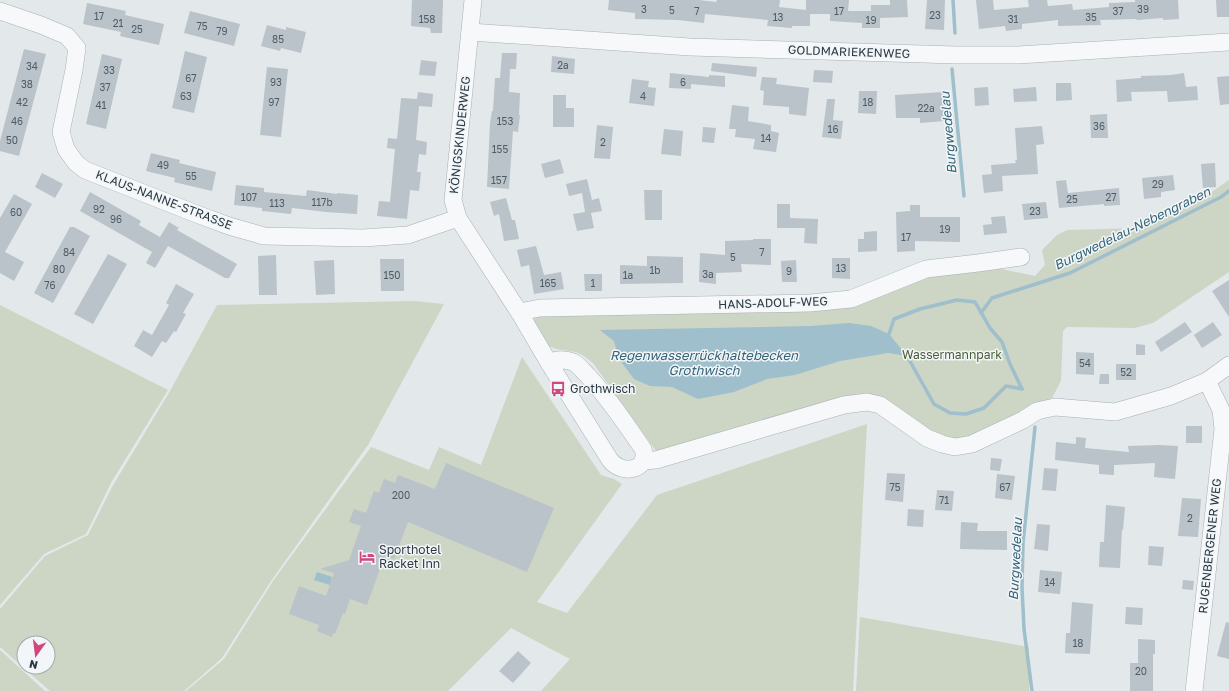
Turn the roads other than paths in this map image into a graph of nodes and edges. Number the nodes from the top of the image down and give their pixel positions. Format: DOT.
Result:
graph roads {
  1 [pos="473,0"];
  2 [pos="0,11"];
  3 [pos="470,32"];
  4 [pos="1229,42"];
  5 [pos="458,218"];
  6 [pos="1021,256"];
  7 [pos="519,312"];
  8 [pos="549,363"];
  9 [pos="1229,365"];
  10 [pos="1207,381"];
  11 [pos="643,461"];
  12 [pos="1194,691"];
  1 -- 3 [label="street, KÖNIGSKINDERWEG"];
  2 -- 5 [label="street, KLAUS-NANNE-STRASSE"];
  3 -- 4 [label="street, GOLDMARIEKENWEG"];
  3 -- 5 [label="street, KÖNIGSKINDERWEG"];
  5 -- 7 [label="street, KÖNIGSKINDERWEG"];
  6 -- 7 [label="street, HANS-ADOLF-WEG"];
  7 -- 8 [label="street, KÖNIGSKINDERWEG"];
  8 -- 11 [label="street"];
  8 -- 11 [label="street, KÖNIGSKINDERWEG"];
  9 -- 10 [label="street"];
  10 -- 11 [label="street"];
  10 -- 12 [label="street, RUGENBERGENER WEG"];
}
